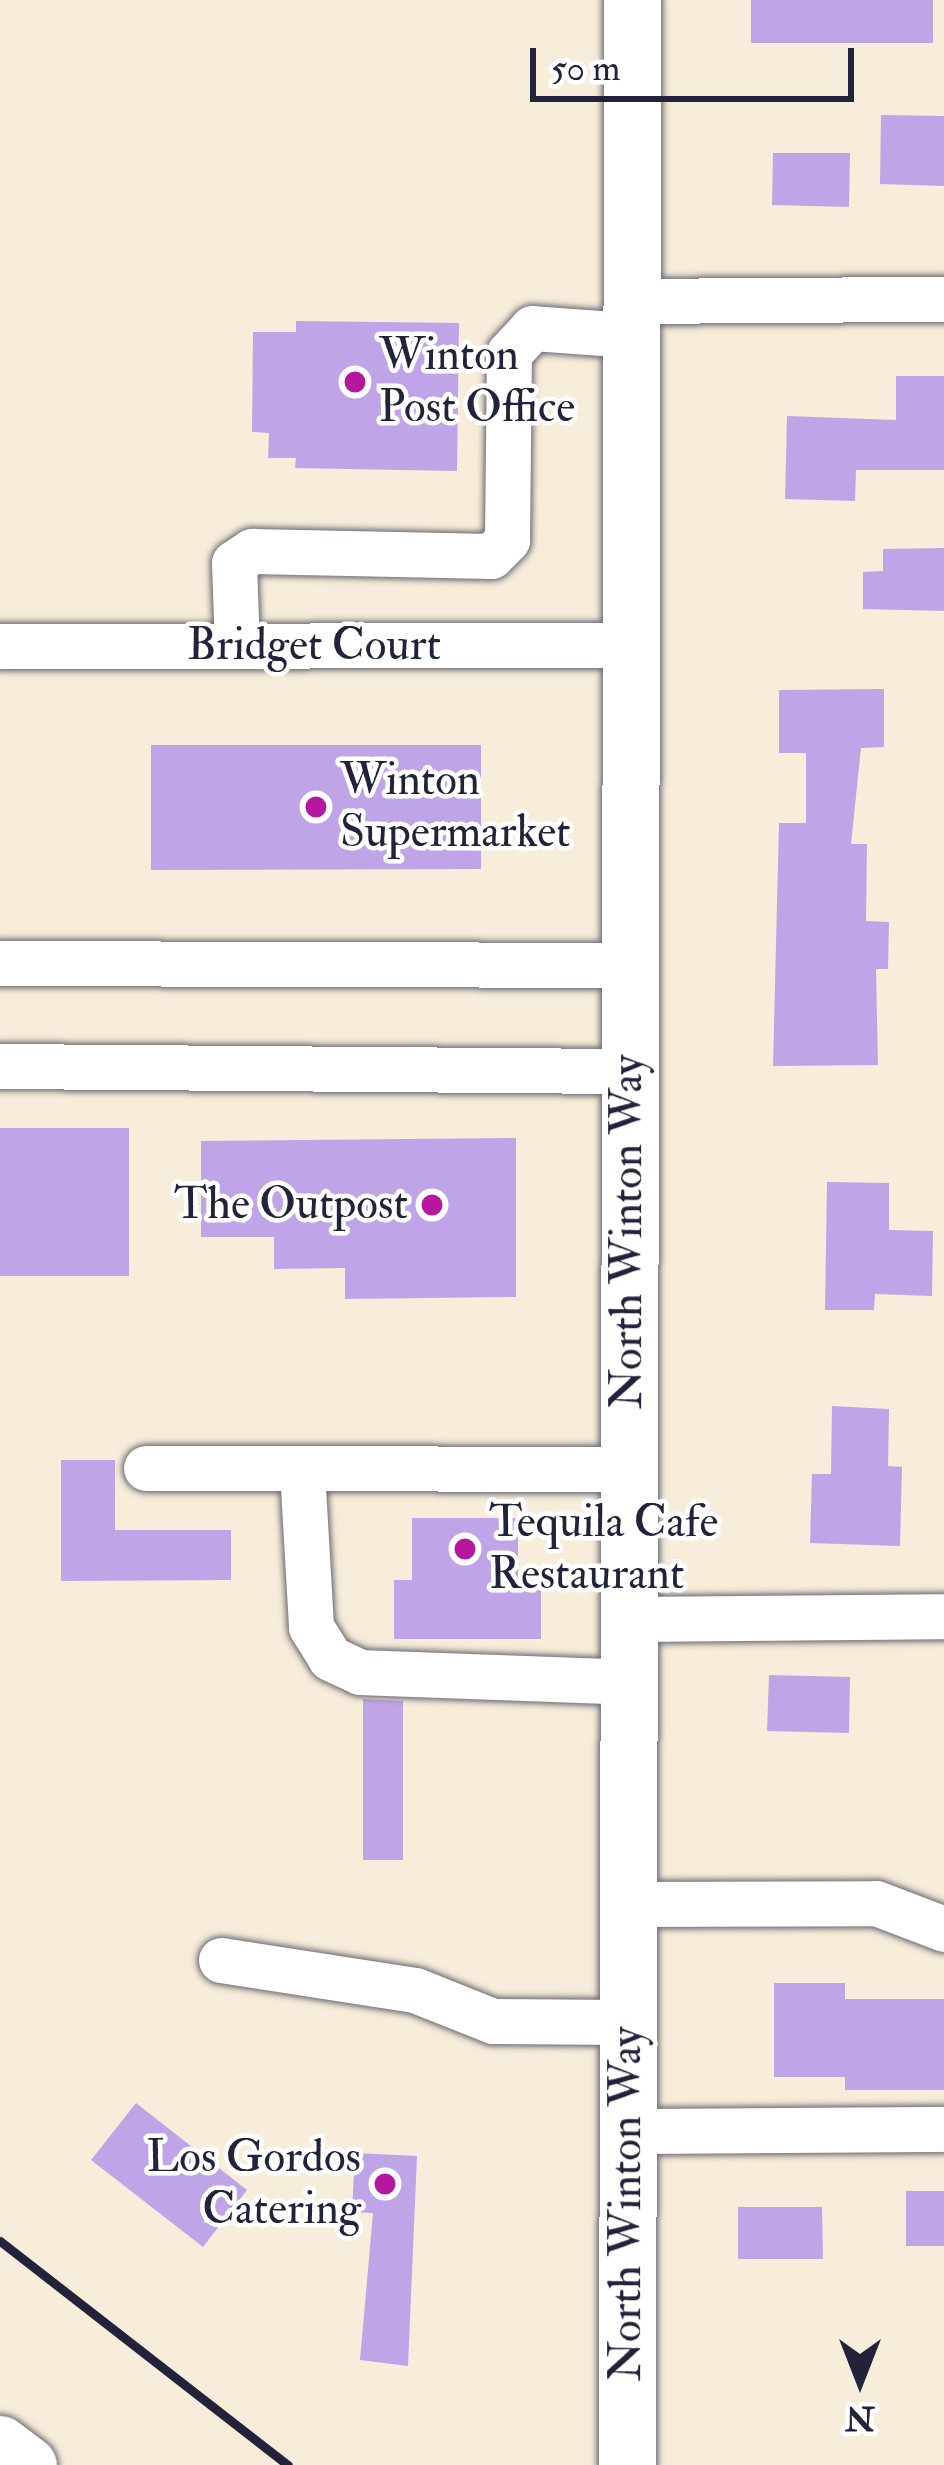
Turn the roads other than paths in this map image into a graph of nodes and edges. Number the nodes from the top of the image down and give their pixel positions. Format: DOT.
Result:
graph roads {
  1 [pos="632,0"];
  2 [pos="944,298"];
  3 [pos="628,318"];
  4 [pos="628,645"];
  5 [pos="0,646"];
  6 [pos="237,646"];
  7 [pos="7,961"];
  8 [pos="628,965"];
  9 [pos="0,1066"];
  10 [pos="628,1071"];
  11 [pos="146,1468"];
  12 [pos="628,1468"];
  13 [pos="302,1470"];
  14 [pos="944,1616"];
  15 [pos="627,1619"];
  16 [pos="627,1682"];
  17 [pos="627,1904"];
  18 [pos="944,1929"];
  19 [pos="221,1960"];
  20 [pos="627,2022"];
  21 [pos="944,2128"];
  22 [pos="627,2131"];
  23 [pos="0,2444"];
  24 [pos="28,2465"];
  25 [pos="627,2465"];
  1 -- 3 [label="main road, North Winton Way"];
  2 -- 3 [label="street"];
  3 -- 4 [label="main road, North Winton Way"];
  3 -- 6 [label="street"];
  4 -- 6 [label="street, Bridget Court"];
  4 -- 8 [label="main road, North Winton Way"];
  5 -- 6 [label="street, Bridget Court"];
  7 -- 8 [label="street"];
  8 -- 10 [label="main road, North Winton Way"];
  9 -- 10 [label="street"];
  10 -- 12 [label="main road, North Winton Way"];
  11 -- 13 [label="street"];
  12 -- 13 [label="street"];
  12 -- 15 [label="main road, North Winton Way"];
  13 -- 16 [label="street"];
  14 -- 15 [label="street"];
  15 -- 16 [label="main road, North Winton Way"];
  16 -- 17 [label="main road, North Winton Way"];
  17 -- 18 [label="street"];
  17 -- 20 [label="main road, North Winton Way"];
  19 -- 20 [label="street"];
  20 -- 22 [label="main road, North Winton Way"];
  21 -- 22 [label="street"];
  22 -- 25 [label="main road, North Winton Way"];
  23 -- 24 [label="main road"];
}
